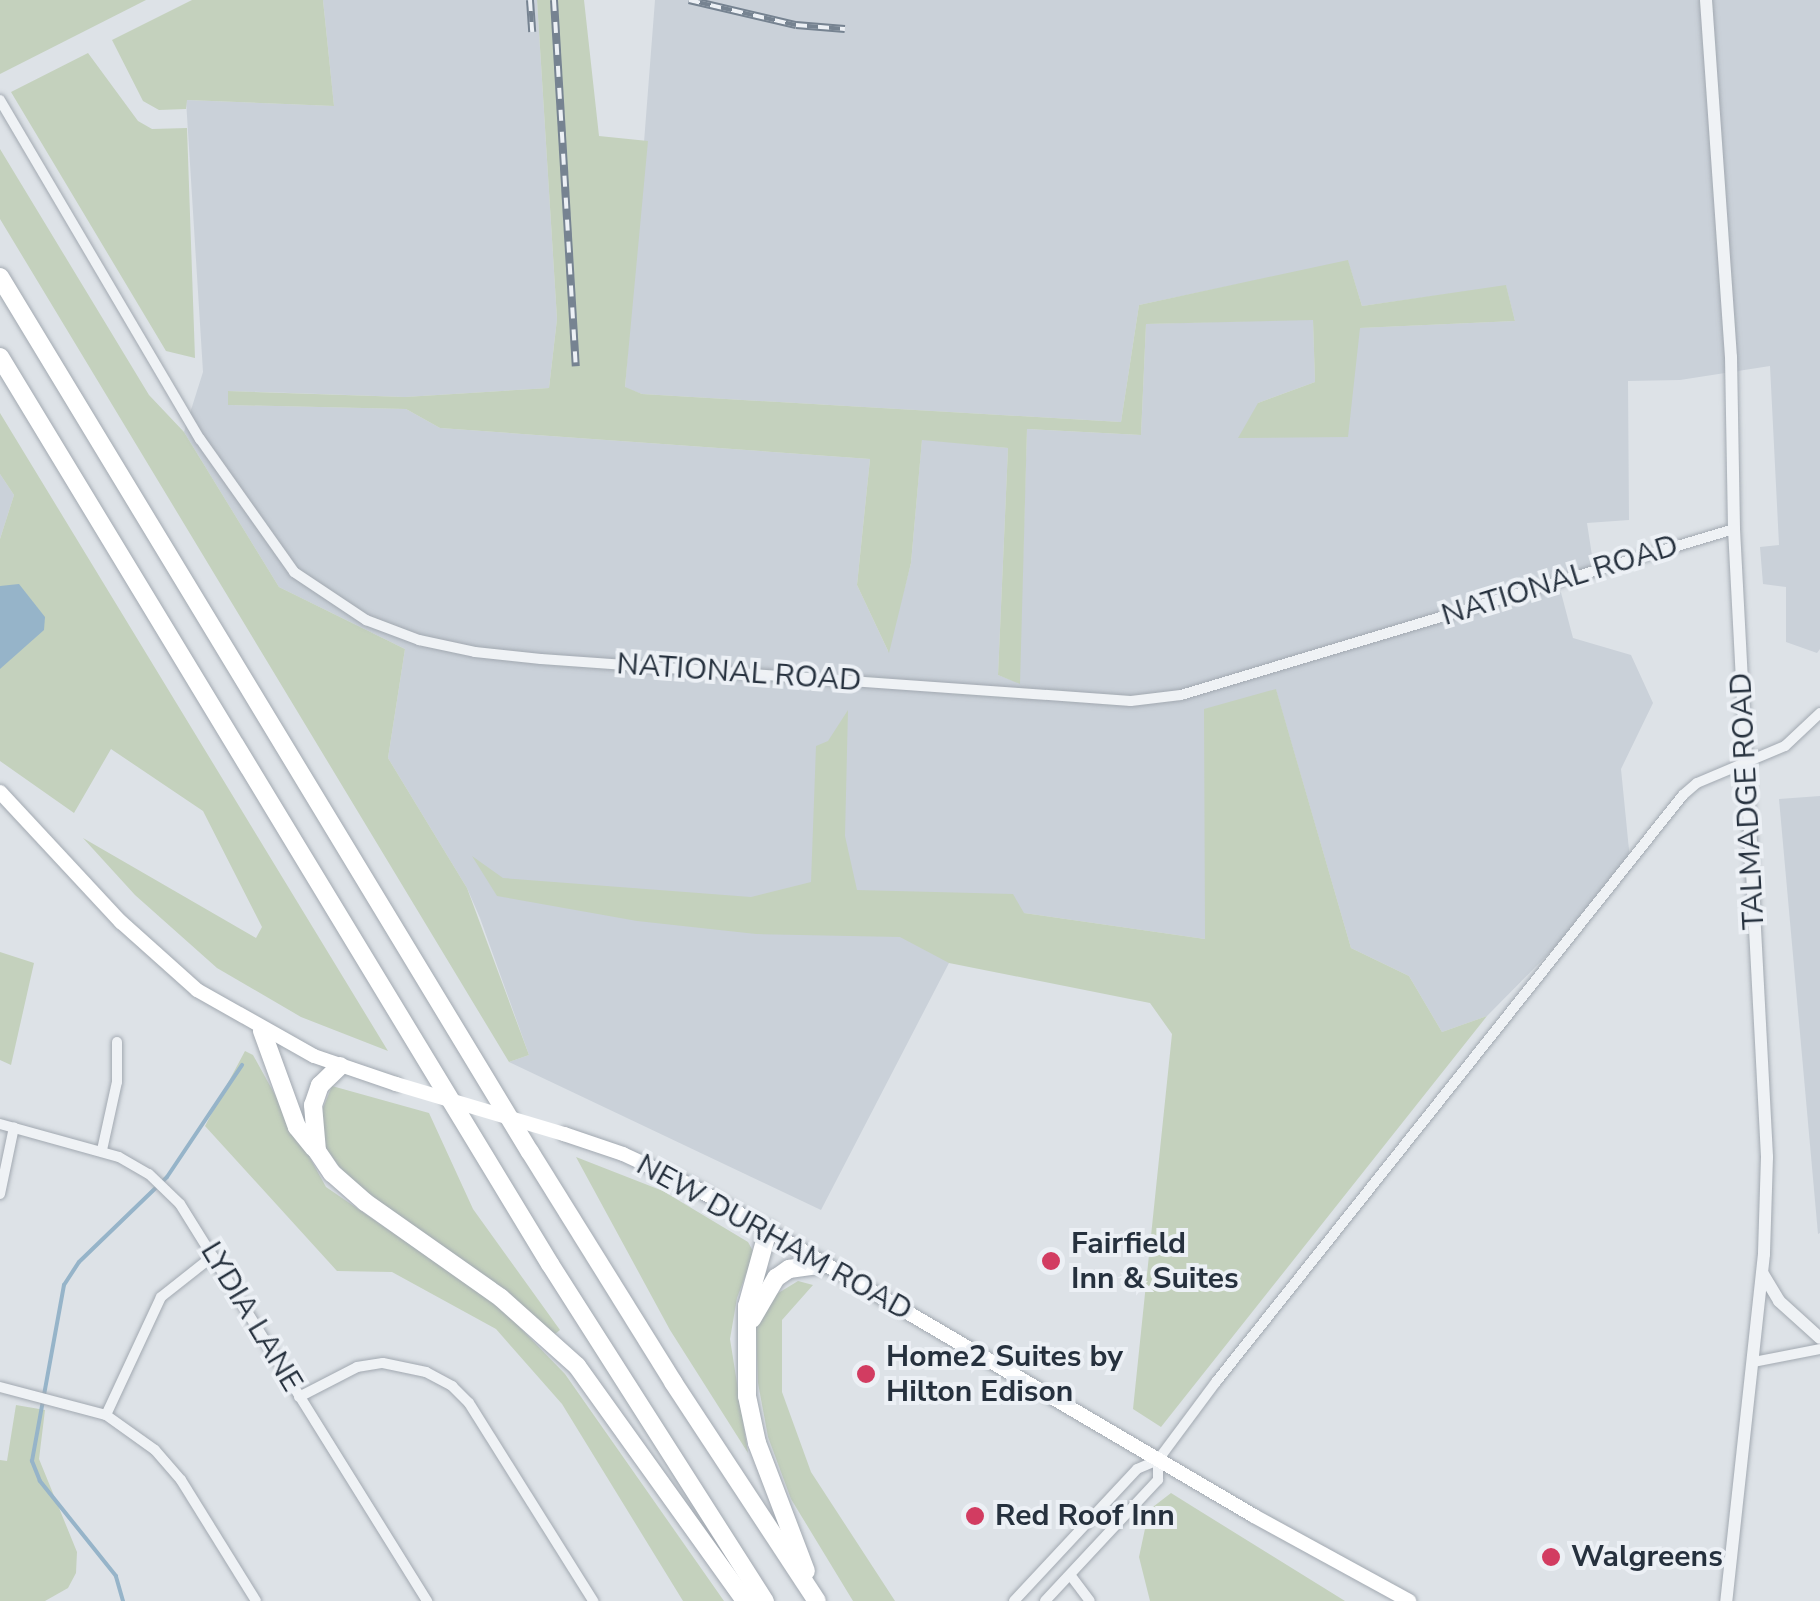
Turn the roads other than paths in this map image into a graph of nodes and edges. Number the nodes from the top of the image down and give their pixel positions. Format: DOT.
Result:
graph roads {
  1 [pos="1706,0"];
  2 [pos="0,100"];
  3 [pos="0,277"];
  4 [pos="0,357"];
  5 [pos="1734,530"];
  6 [pos="1820,713"];
  7 [pos="1748,764"];
  8 [pos="0,792"];
  9 [pos="262,1031"];
  10 [pos="117,1042"];
  11 [pos="340,1066"];
  12 [pos="0,1124"];
  13 [pos="14,1127"];
  14 [pos="102,1150"];
  15 [pos="317,1151"];
  16 [pos="0,1194"];
  17 [pos="768,1230"];
  18 [pos="213,1256"];
  19 [pos="825,1264"];
  20 [pos="1762,1274"];
  21 [pos="745,1333"];
  22 [pos="1820,1338"];
  23 [pos="1820,1349"];
  24 [pos="1754,1362"];
  25 [pos="0,1388"];
  26 [pos="299,1398"];
  27 [pos="106,1415"];
  28 [pos="1158,1460"];
  29 [pos="1071,1576"];
  30 [pos="256,1601"];
  31 [pos="427,1601"];
  32 [pos="594,1601"];
  33 [pos="744,1601"];
  34 [pos="765,1601"];
  35 [pos="818,1601"];
  36 [pos="1014,1601"];
  37 [pos="1045,1601"];
  38 [pos="1090,1601"];
  39 [pos="1408,1601"];
  40 [pos="1726,1601"];
  1 -- 5 [label="street, TALMADGE ROAD"];
  2 -- 5 [label="street, NATIONAL ROAD"];
  3 -- 35 [label="highway"];
  4 -- 34 [label="highway"];
  5 -- 7 [label="street, TALMADGE ROAD"];
  6 -- 7 [label="street"];
  7 -- 20 [label="street, TALMADGE ROAD"];
  7 -- 28 [label="street"];
  8 -- 9 [label="main road, NEW DURHAM ROAD"];
  9 -- 11 [label="main road, NEW DURHAM ROAD"];
  9 -- 15 [label="highway"];
  10 -- 14 [label="street"];
  11 -- 15 [label="highway"];
  11 -- 17 [label="main road, NEW DURHAM ROAD, bridge"];
  12 -- 13 [label="street, LYDIA LANE"];
  13 -- 14 [label="street, LYDIA LANE"];
  13 -- 16 [label="street"];
  14 -- 18 [label="street, LYDIA LANE"];
  15 -- 33 [label="highway"];
  17 -- 19 [label="main road, NEW DURHAM ROAD"];
  17 -- 21 [label="highway"];
  18 -- 26 [label="street, LYDIA LANE"];
  18 -- 27 [label="street"];
  19 -- 21 [label="highway"];
  19 -- 28 [label="main road, NEW DURHAM ROAD"];
  20 -- 22 [label="street"];
  20 -- 24 [label="street, TALMADGE ROAD"];
  21 -- 35 [label="highway"];
  23 -- 24 [label="street"];
  24 -- 40 [label="street, TALMADGE ROAD"];
  25 -- 27 [label="street"];
  26 -- 31 [label="street, LYDIA LANE"];
  26 -- 32 [label="street"];
  27 -- 30 [label="street"];
  28 -- 29 [label="street"];
  28 -- 36 [label="street"];
  28 -- 39 [label="main road, NEW DURHAM ROAD"];
  29 -- 37 [label="street"];
  29 -- 38 [label="street"];
}
